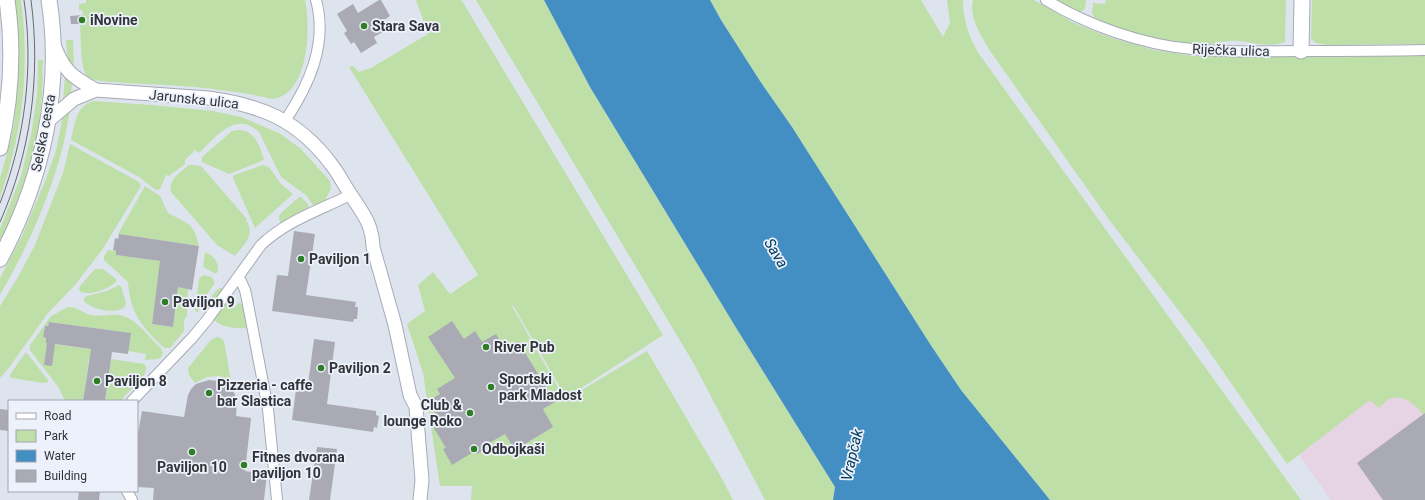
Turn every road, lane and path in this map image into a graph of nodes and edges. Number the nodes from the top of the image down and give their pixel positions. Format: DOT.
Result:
graph roads {
  1 [pos="7,0"];
  2 [pos="316,0"];
  3 [pos="1046,0"];
  4 [pos="1302,0"];
  5 [pos="49,2"];
  6 [pos="53,42"];
  7 [pos="1425,50"];
  8 [pos="1301,51"];
  9 [pos="96,90"];
  10 [pos="48,121"];
  11 [pos="285,121"];
  12 [pos="0,148"];
  13 [pos="350,195"];
  14 [pos="0,259"];
  15 [pos="239,277"];
  16 [pos="133,400"];
  17 [pos="420,497"];
  18 [pos="277,500"];
  1 -- 12 [label="main road"];
  2 -- 11 [label="street"];
  3 -- 8 [label="street, Riječka ulica"];
  4 -- 8 [label="main road"];
  5 -- 6 [label="main road, Selska cesta"];
  6 -- 9 [label="street"];
  6 -- 10 [label="main road, Selska cesta"];
  7 -- 8 [label="street, Riječka ulica"];
  9 -- 10 [label="street"];
  9 -- 11 [label="street, Jarunska ulica"];
  10 -- 14 [label="main road, Selska cesta"];
  11 -- 13 [label="street, Jarunska ulica"];
  13 -- 15 [label="street"];
  13 -- 17 [label="street, Jarunska ulica"];
  15 -- 16 [label="street"];
  15 -- 18 [label="street"];
}
